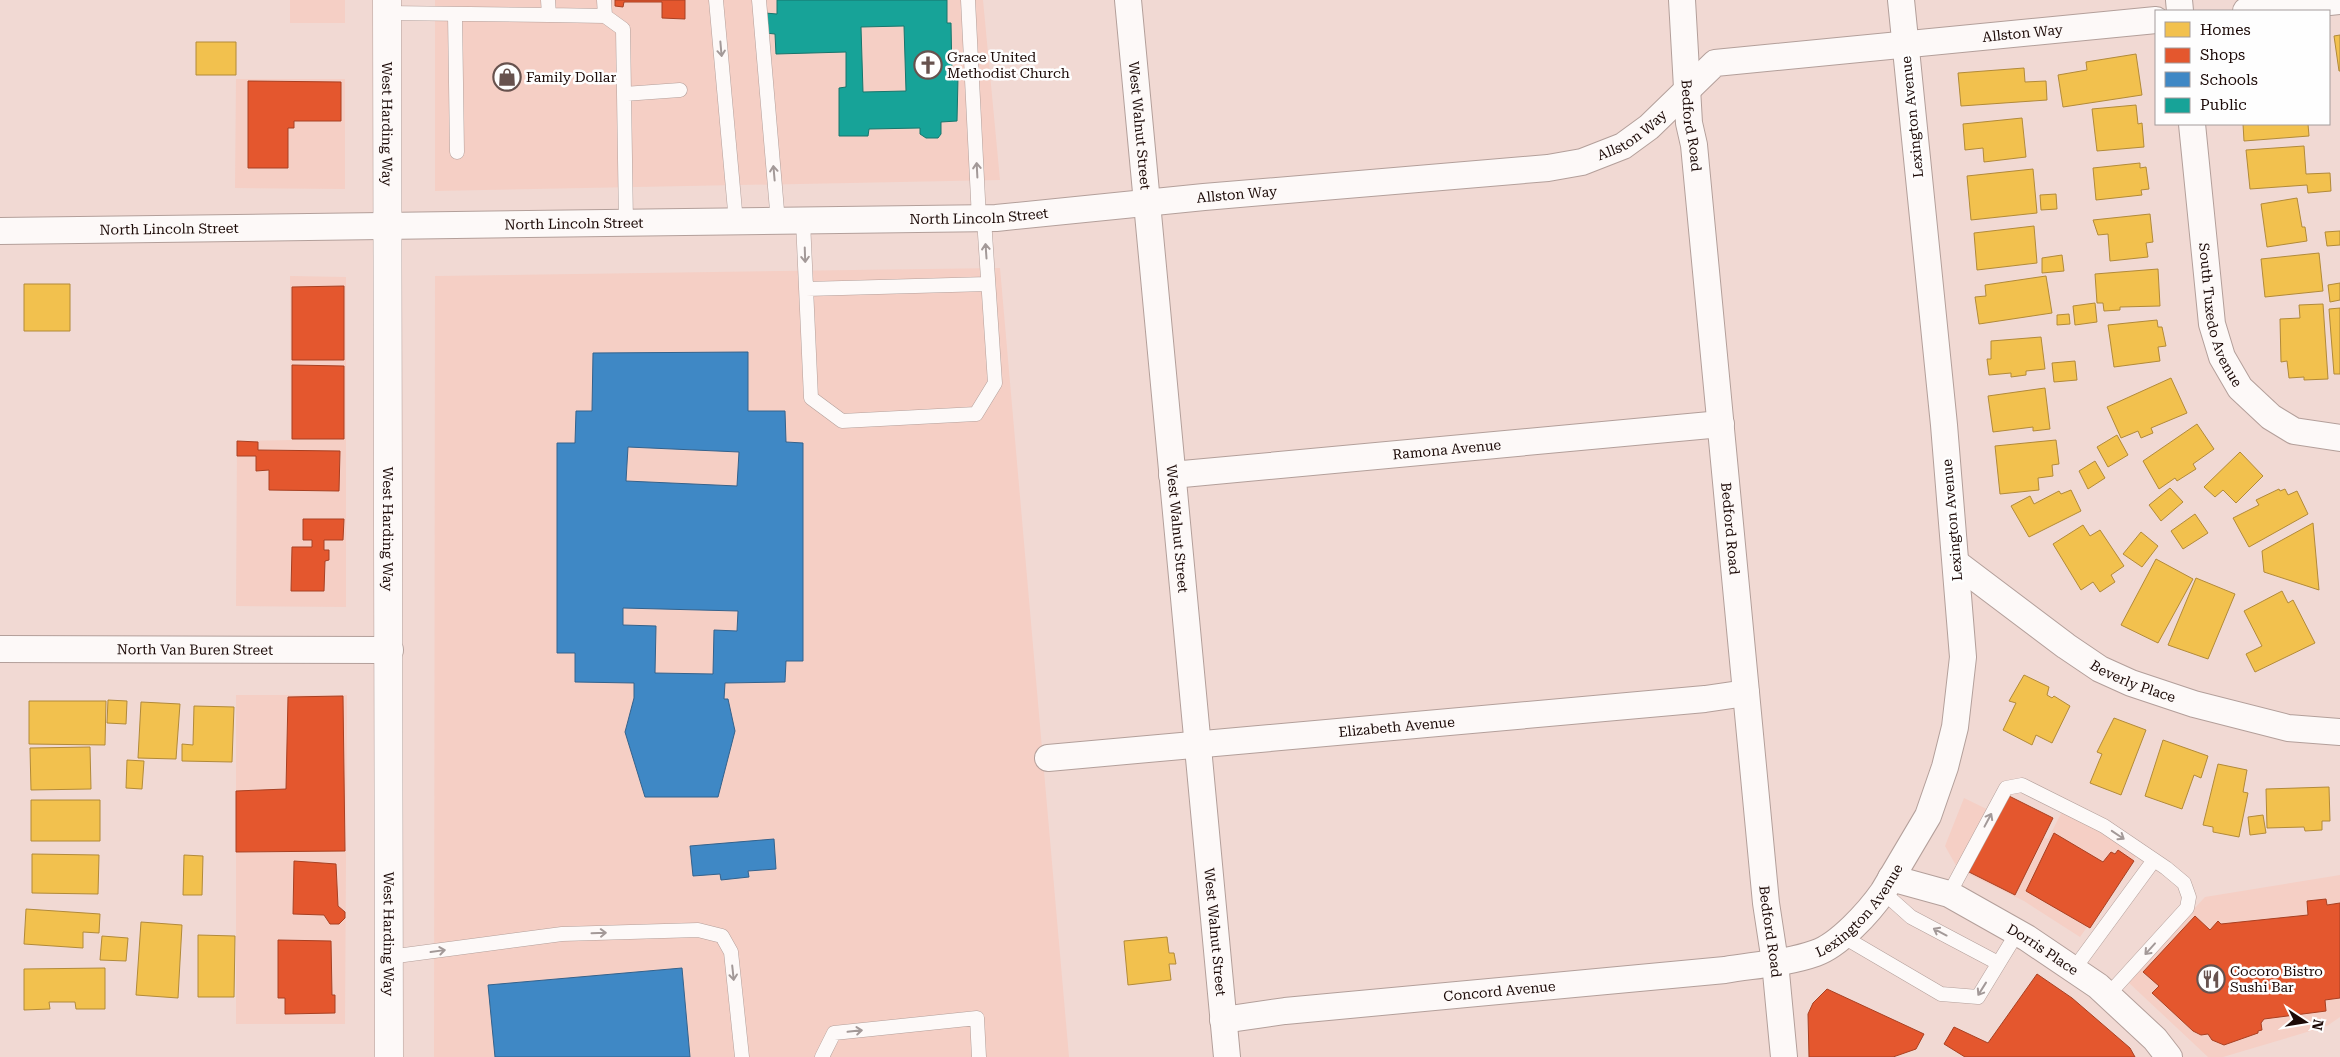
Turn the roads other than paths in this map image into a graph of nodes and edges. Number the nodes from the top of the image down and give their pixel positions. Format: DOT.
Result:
graph roads {
  1 [pos="548,0"];
  2 [pos="604,0"];
  3 [pos="716,0"];
  4 [pos="759,0"];
  5 [pos="968,0"];
  6 [pos="1128,0"];
  7 [pos="1682,0"];
  8 [pos="1901,0"];
  9 [pos="2340,1"];
  10 [pos="476,6"];
  11 [pos="387,7"];
  12 [pos="2255,10"];
  13 [pos="455,14"];
  14 [pos="549,15"];
  15 [pos="604,16"];
  16 [pos="2155,20"];
  17 [pos="1905,44"];
  18 [pos="680,90"];
  19 [pos="1687,90"];
  20 [pos="624,94"];
  21 [pos="2192,125"];
  22 [pos="458,152"];
  23 [pos="1148,204"];
  24 [pos="982,219"];
  25 [pos="736,222"];
  26 [pos="791,222"];
  27 [pos="626,224"];
  28 [pos="388,228"];
  29 [pos="0,231"];
  30 [pos="988,284"];
  31 [pos="806,289"];
  32 [pos="1721,424"];
  33 [pos="2340,438"];
  34 [pos="1172,475"];
  35 [pos="1956,563"];
  36 [pos="0,649"];
  37 [pos="390,650"];
  38 [pos="1746,693"];
  39 [pos="2340,732"];
  40 [pos="1197,745"];
  41 [pos="1048,758"];
  42 [pos="2154,860"];
  43 [pos="1887,885"];
  44 [pos="1949,894"];
  45 [pos="2017,932"];
  46 [pos="1842,936"];
  47 [pos="390,957"];
  48 [pos="1776,962"];
  49 [pos="1998,963"];
  50 [pos="2074,970"];
  51 [pos="2108,995"];
  52 [pos="1223,1020"];
  53 [pos="389,1057"];
  54 [pos="742,1057"];
  55 [pos="822,1057"];
  56 [pos="979,1057"];
  57 [pos="1227,1057"];
  58 [pos="1784,1057"];
  59 [pos="2169,1057"];
  1 -- 14 [label="lane"];
  2 -- 15 [label="lane"];
  3 -- 25 [label="lane, one-way"];
  26 -- 4 [label="lane, one-way"];
  24 -- 5 [label="lane, one-way"];
  6 -- 23 [label="street, West Walnut Street"];
  7 -- 19 [label="street, Bedford Road"];
  8 -- 17 [label="street, Lexington Avenue"];
  9 -- 12 [label="street"];
  10 -- 13 [label="lane"];
  10 -- 14 [label="lane"];
  11 -- 13 [label="lane"];
  11 -- 28 [label="street, West Harding Way"];
  13 -- 22 [label="lane"];
  14 -- 15 [label="lane"];
  15 -- 20 [label="lane"];
  16 -- 17 [label="street, Allston Way"];
  17 -- 19 [label="street, Allston Way"];
  17 -- 35 [label="street, Lexington Avenue"];
  18 -- 20 [label="lane"];
  19 -- 23 [label="street, Allston Way"];
  19 -- 32 [label="street, Bedford Road"];
  20 -- 27 [label="lane"];
  21 -- 33 [label="street, South Tuxedo Avenue"];
  23 -- 24 [label="street, North Lincoln Street"];
  23 -- 34 [label="street, West Walnut Street"];
  24 -- 26 [label="street, North Lincoln Street"];
  30 -- 24 [label="lane, one-way"];
  25 -- 26 [label="street, North Lincoln Street"];
  25 -- 27 [label="street, North Lincoln Street"];
  26 -- 31 [label="lane, one-way"];
  27 -- 28 [label="street, North Lincoln Street"];
  28 -- 29 [label="street, North Lincoln Street"];
  28 -- 37 [label="street, West Harding Way"];
  30 -- 31 [label="lane"];
  30 -- 31 [label="lane"];
  32 -- 34 [label="street, Ramona Avenue"];
  32 -- 38 [label="street, Bedford Road"];
  34 -- 40 [label="street, West Walnut Street"];
  35 -- 39 [label="street, Beverly Place"];
  35 -- 43 [label="street, Lexington Avenue"];
  36 -- 37 [label="street, North Van Buren Street"];
  37 -- 47 [label="street, West Harding Way"];
  38 -- 40 [label="street, Elizabeth Avenue"];
  38 -- 48 [label="street, Bedford Road"];
  40 -- 41 [label="street, Elizabeth Avenue"];
  40 -- 52 [label="street, West Walnut Street"];
  44 -- 42 [label="lane, one-way"];
  42 -- 50 [label="lane"];
  42 -- 51 [label="lane, one-way"];
  43 -- 44 [label="street, Dorris Place"];
  43 -- 46 [label="street, Lexington Avenue"];
  49 -- 43 [label="lane, one-way"];
  44 -- 45 [label="street, Dorris Place"];
  45 -- 49 [label="lane"];
  45 -- 50 [label="street, Dorris Place"];
  46 -- 48 [label="street, Lexington Avenue"];
  49 -- 46 [label="lane, one-way"];
  47 -- 53 [label="street, West Harding Way"];
  47 -- 54 [label="lane, one-way"];
  48 -- 52 [label="street, Concord Avenue"];
  48 -- 58 [label="street, Bedford Road"];
  50 -- 51 [label="street, Dorris Place"];
  51 -- 59 [label="street, Dorris Place"];
  52 -- 57 [label="street, West Walnut Street"];
  55 -- 56 [label="lane, one-way"];
}
